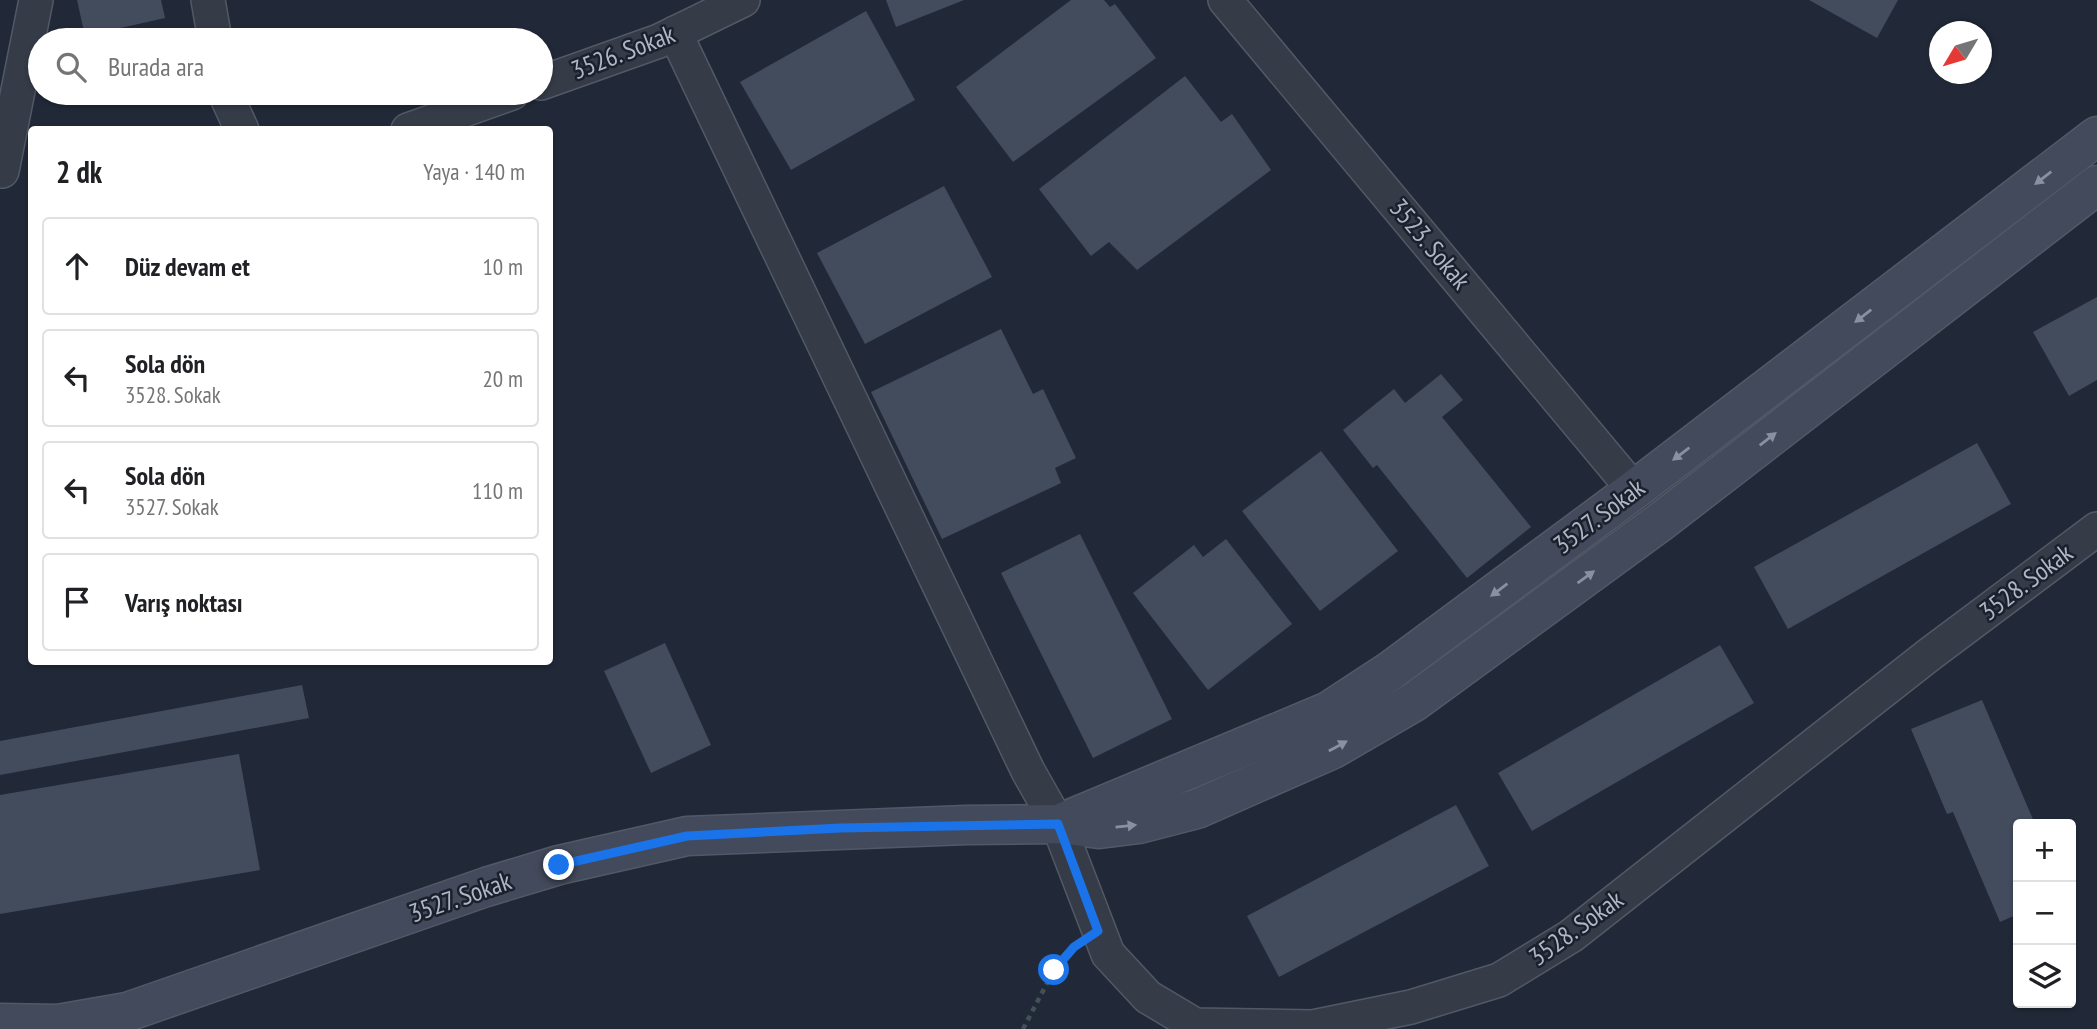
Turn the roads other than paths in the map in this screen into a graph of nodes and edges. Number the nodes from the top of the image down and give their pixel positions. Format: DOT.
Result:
graph roads {
  1 [pos="36,0"];
  2 [pos="208,0"];
  3 [pos="743,0"];
  4 [pos="1225,0"];
  5 [pos="32,28"];
  6 [pos="213,28"];
  7 [pos="675,33"];
  8 [pos="28,53"];
  9 [pos="553,79"];
  10 [pos="231,105"];
  11 [pos="478,105"];
  12 [pos="240,126"];
  13 [pos="419,126"];
  14 [pos="2097,136"];
  15 [pos="11,166"];
  16 [pos="2097,185"];
  17 [pos="1634,490"];
  18 [pos="1659,523"];
  19 [pos="2097,529"];
  20 [pos="1058,824"];
  21 [pos="0,1023"];
  1 -- 5 [label="street"];
  2 -- 6 [label="street"];
  3 -- 7 [label="street, 3526. Sokak"];
  4 -- 17 [label="street, 3523. Sokak"];
  7 -- 9 [label="street, 3526. Sokak"];
  7 -- 20 [label="street, 3528. Sokak"];
  8 -- 15 [label="street"];
  10 -- 12 [label="street"];
  11 -- 13 [label="street"];
  14 -- 17 [label="street, 3527. Sokak, one-way"];
  18 -- 16 [label="street, 3527. Sokak, one-way"];
  17 -- 18 [label="street"];
  17 -- 20 [label="street, 3527. Sokak, one-way"];
  20 -- 18 [label="street, 3527. Sokak, one-way"];
  19 -- 20 [label="street, 3528. Sokak"];
  20 -- 21 [label="street, 3527. Sokak"];
}
